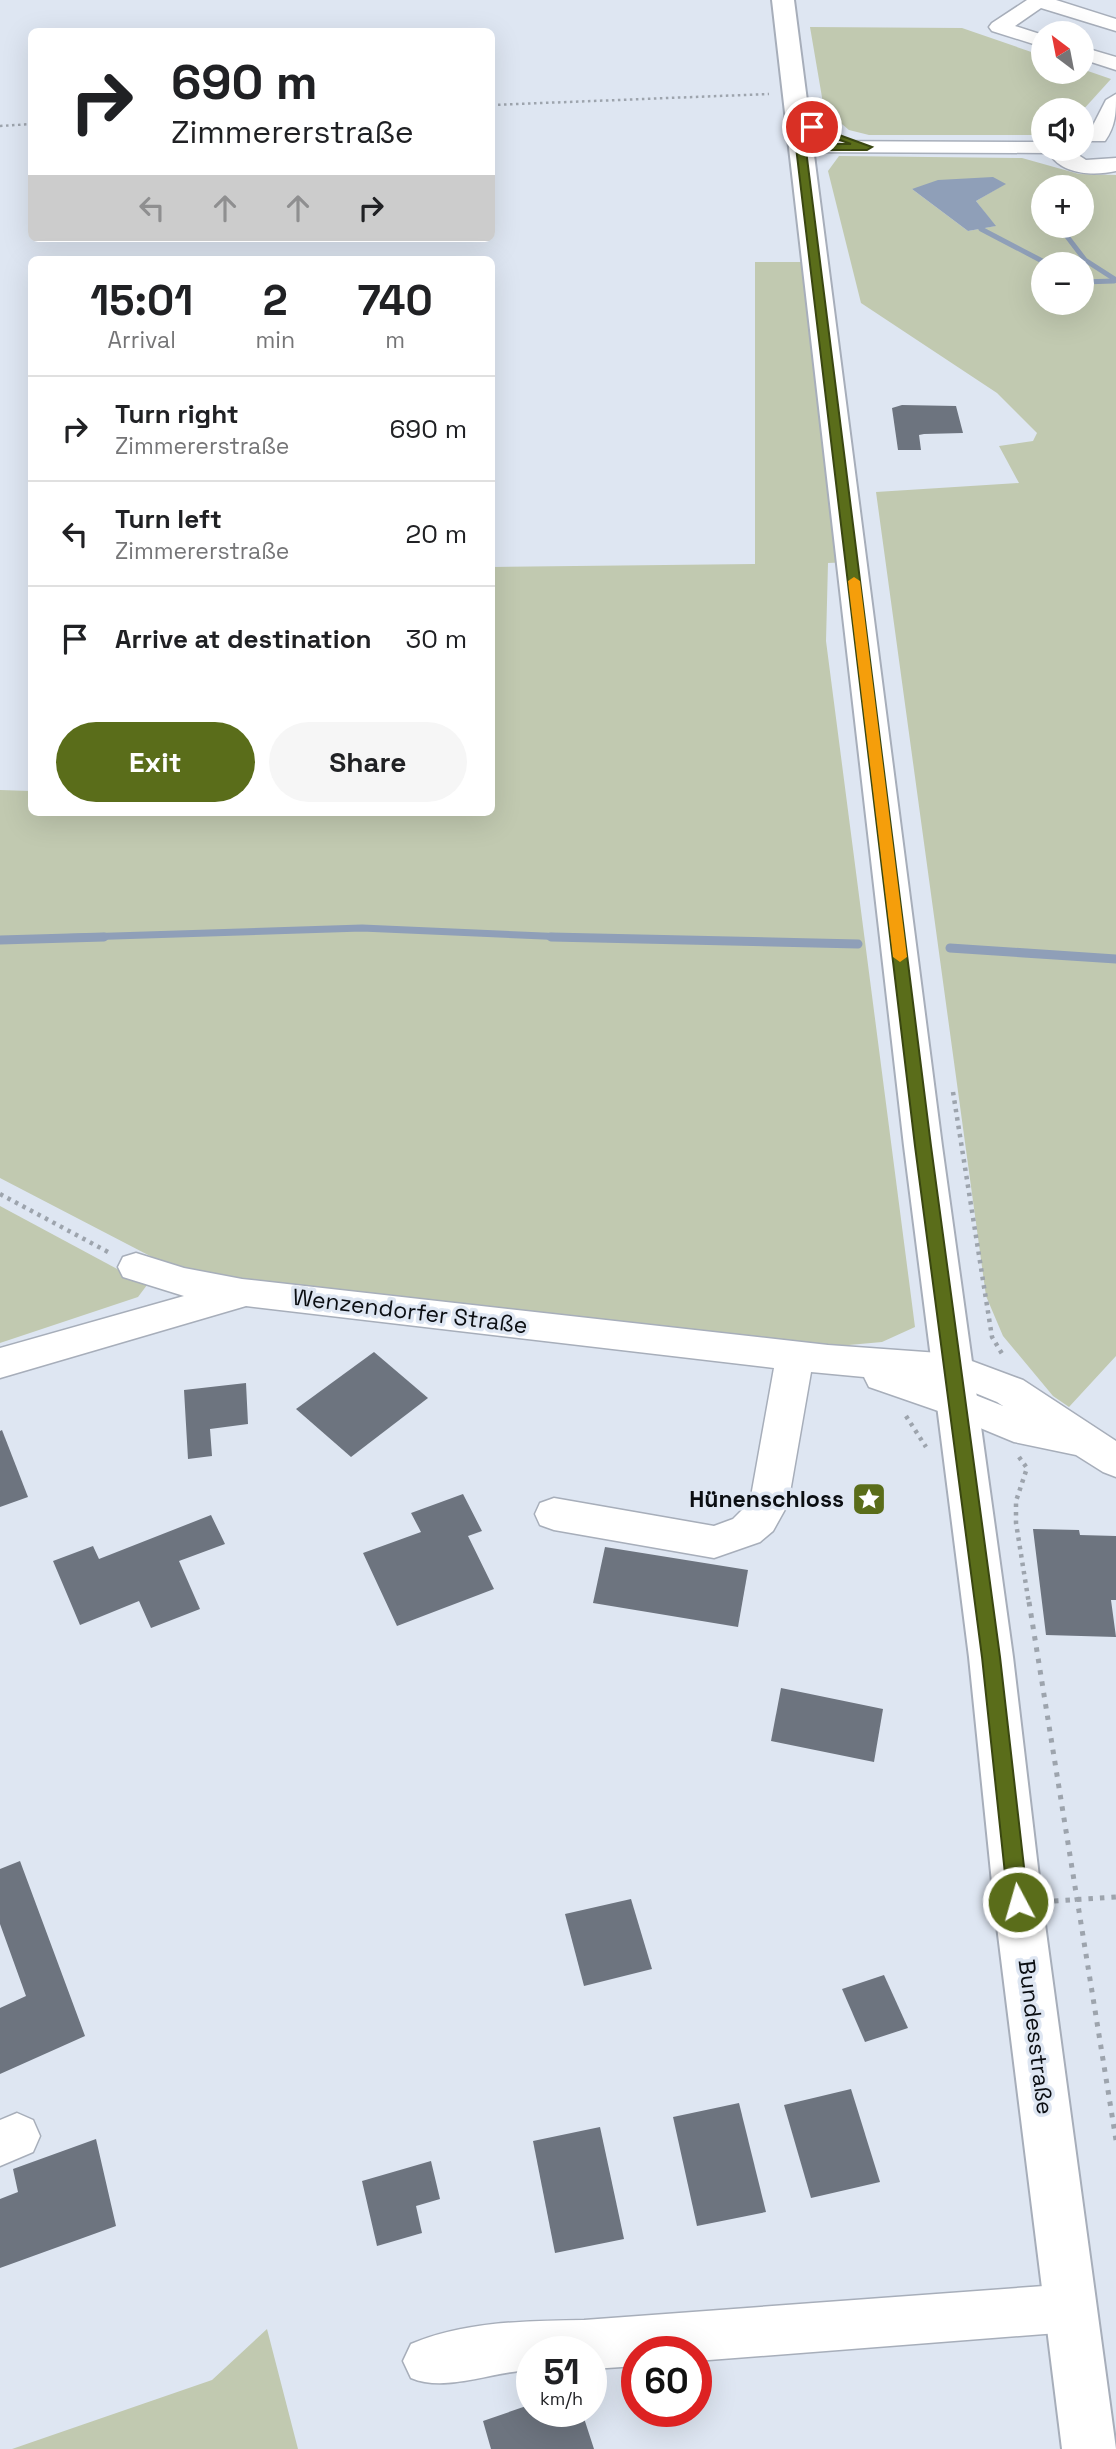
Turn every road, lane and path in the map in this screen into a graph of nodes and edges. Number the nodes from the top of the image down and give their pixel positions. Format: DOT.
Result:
graph roads {
  1 [pos="783,0"];
  2 [pos="1116,25"];
  3 [pos="1031,37"];
  4 [pos="1094,57"];
  5 [pos="1116,64"];
  6 [pos="1116,100"];
  7 [pos="495,104"];
  8 [pos="797,118"];
  9 [pos="28,124"];
  10 [pos="0,126"];
  11 [pos="1098,139"];
  12 [pos="867,147"];
  13 [pos="1031,148"];
  14 [pos="1070,161"];
  15 [pos="1116,164"];
  16 [pos="0,1194"];
  17 [pos="129,1263"];
  18 [pos="246,1293"];
  19 [pos="811,1358"];
  20 [pos="0,1363"];
  21 [pos="955,1385"];
  22 [pos="898,1407"];
  23 [pos="931,1459"];
  24 [pos="1116,1461"];
  25 [pos="554,1514"];
  26 [pos="994,1523"];
  27 [pos="1116,1897"];
  28 [pos="1075,1900"];
  29 [pos="1018,1902"];
  30 [pos="1116,2140"];
  31 [pos="1072,2308"];
  32 [pos="428,2361"];
  33 [pos="1090,2449"];
  1 -- 8 [label="main road, Bundesstraße"];
  2 -- 3 [label="street"];
  4 -- 5 [label="street"];
  6 -- 11 [label="street"];
  7 -- 8 [label="path"];
  8 -- 12 [label="street"];
  8 -- 12 [label="street"];
  8 -- 21 [label="main road, Bundesstraße"];
  9 -- 10 [label="path"];
  12 -- 13 [label="street"];
  14 -- 15 [label="street"];
  16 -- 17 [label="path"];
  17 -- 18 [label="street"];
  18 -- 19 [label="street, Wenzendorfer Straße"];
  18 -- 20 [label="street, Wenzendorfer Straße"];
  19 -- 21 [label="street, Wenzendorfer Straße"];
  19 -- 25 [label="street"];
  21 -- 24 [label="street, Wenzendorfer Straße"];
  21 -- 26 [label="main road, Bundesstraße"];
  22 -- 23 [label="path"];
  26 -- 28 [label="path"];
  26 -- 29 [label="main road, Bundesstraße"];
  27 -- 28 [label="path"];
  28 -- 29 [label="path"];
  28 -- 30 [label="path"];
  29 -- 31 [label="main road, Bundesstraße"];
  31 -- 32 [label="street"];
  31 -- 33 [label="main road, Bundesstraße"];
}
